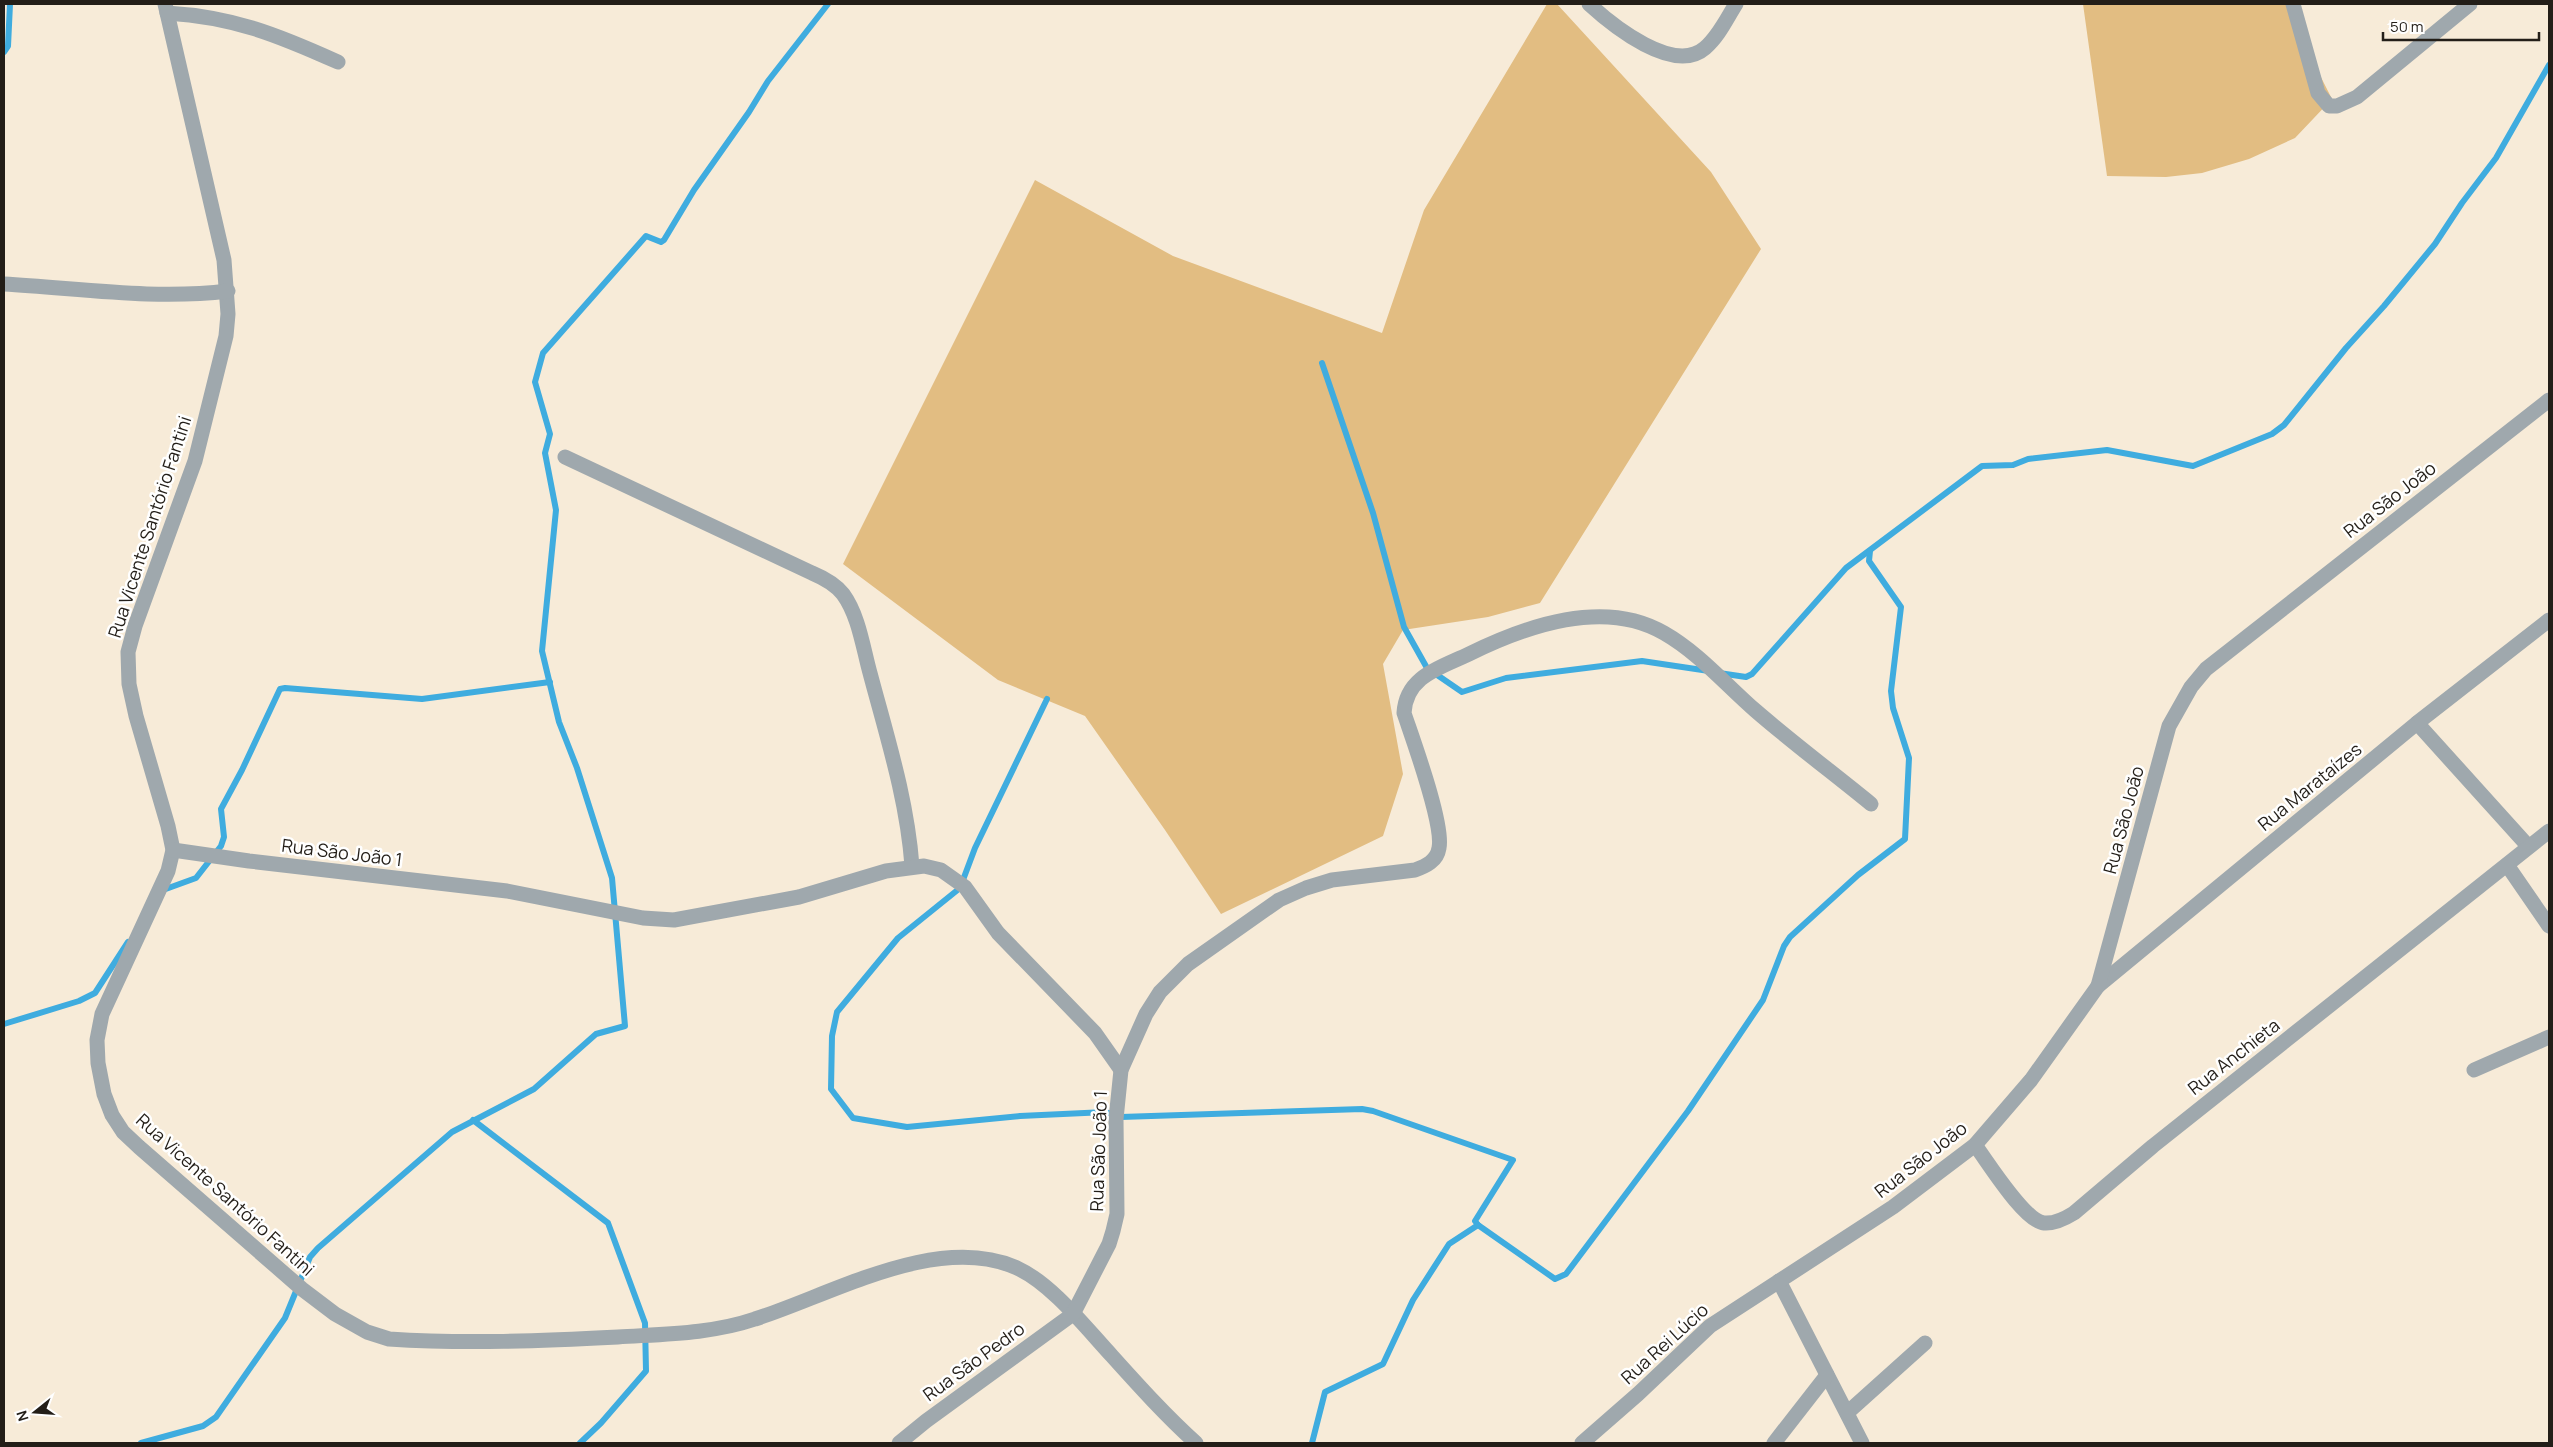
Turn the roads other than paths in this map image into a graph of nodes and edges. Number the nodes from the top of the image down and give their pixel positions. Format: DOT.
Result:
graph roads {
  1 [pos="1589,4"];
  2 [pos="1736,4"];
  3 [pos="2293,4"];
  4 [pos="2470,4"];
  5 [pos="166,9"];
  6 [pos="338,62"];
  7 [pos="4,284"];
  8 [pos="228,291"];
  9 [pos="2549,400"];
  10 [pos="565,457"];
  11 [pos="2549,620"];
  12 [pos="2417,723"];
  13 [pos="1871,804"];
  14 [pos="2549,831"];
  15 [pos="2528,846"];
  16 [pos="173,850"];
  17 [pos="2507,865"];
  18 [pos="912,866"];
  19 [pos="2549,926"];
  20 [pos="2098,986"];
  21 [pos="2549,1037"];
  22 [pos="1121,1070"];
  23 [pos="2474,1070"];
  24 [pos="1975,1144"];
  25 [pos="1780,1281"];
  26 [pos="1073,1314"];
  27 [pos="1925,1343"];
  28 [pos="1827,1375"];
  29 [pos="1847,1413"];
  30 [pos="899,1443"];
  31 [pos="1196,1443"];
  32 [pos="1582,1443"];
  33 [pos="1774,1443"];
  34 [pos="1862,1443"];
  1 -- 2 [label="street"];
  3 -- 4 [label="street"];
  5 -- 6 [label="street"];
  5 -- 8 [label="street, Rua Vicente Santório Fantini"];
  7 -- 8 [label="street"];
  8 -- 16 [label="street, Rua Vicente Santório Fantini"];
  9 -- 20 [label="street, Rua São João"];
  10 -- 18 [label="street"];
  11 -- 12 [label="street, Rua Marataízes"];
  12 -- 15 [label="street"];
  12 -- 20 [label="street, Rua Marataízes"];
  13 -- 22 [label="street, Rua São João 1"];
  14 -- 15 [label="street, Rua Anchieta"];
  15 -- 17 [label="street, Rua Anchieta"];
  16 -- 18 [label="street, Rua São João 1"];
  16 -- 26 [label="street, Rua Vicente Santório Fantini"];
  17 -- 19 [label="street"];
  17 -- 24 [label="street, Rua Anchieta"];
  18 -- 22 [label="street"];
  20 -- 24 [label="street, Rua São João"];
  21 -- 23 [label="street"];
  22 -- 26 [label="street, Rua São João 1"];
  24 -- 25 [label="street, Rua São João"];
  25 -- 28 [label="street"];
  25 -- 32 [label="street, Rua Rei Lúcio"];
  26 -- 30 [label="street, Rua São Pedro"];
  26 -- 31 [label="street, Rua Vicente Santório Fantini"];
  27 -- 29 [label="street"];
  28 -- 29 [label="street"];
  28 -- 33 [label="street"];
  29 -- 34 [label="street"];
}
